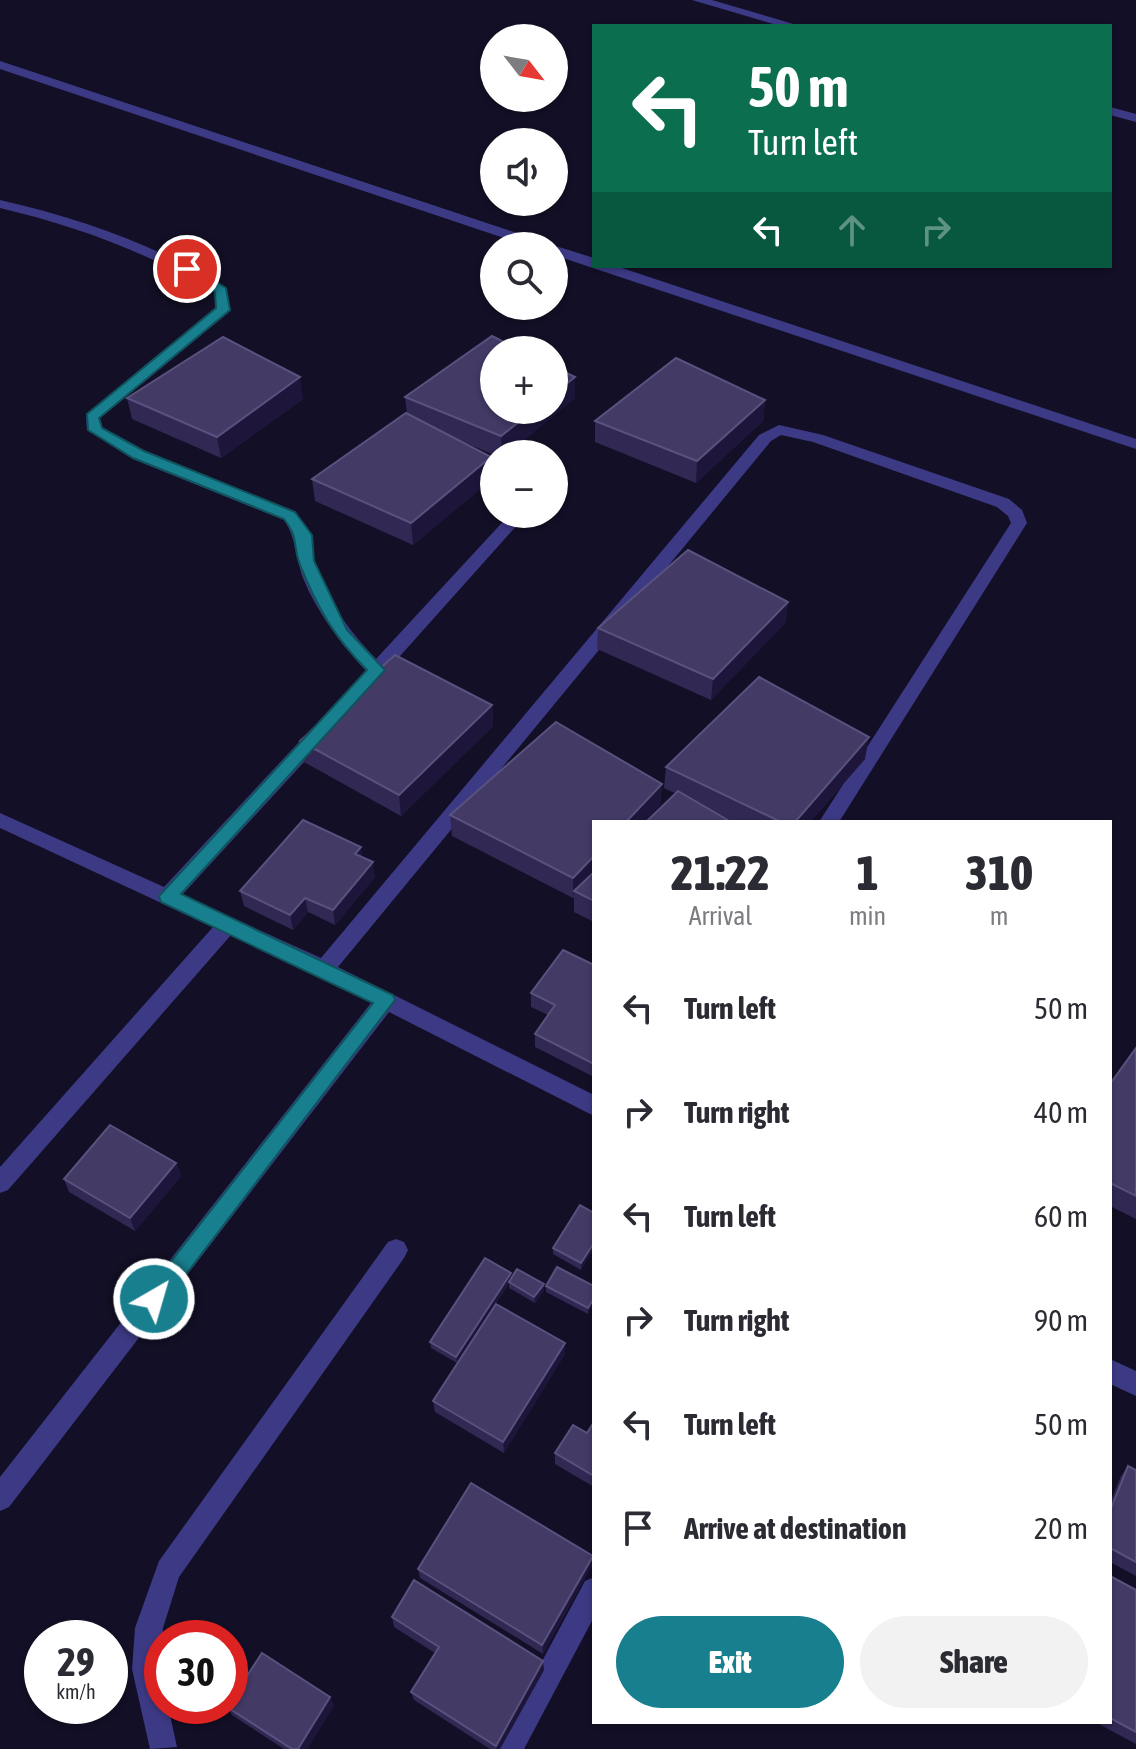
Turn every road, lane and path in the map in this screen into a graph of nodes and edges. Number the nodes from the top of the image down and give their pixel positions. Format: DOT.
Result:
graph roads {
  1 [pos="698,0"];
  2 [pos="787,24"];
  3 [pos="0,65"];
  4 [pos="1112,112"];
  5 [pos="1136,118"];
  6 [pos="0,204"];
  7 [pos="500,232"];
  8 [pos="568,255"];
  9 [pos="592,262"];
  10 [pos="608,268"];
  11 [pos="1136,444"];
  12 [pos="506,528"];
  13 [pos="376,670"];
  14 [pos="356,693"];
  15 [pos="335,716"];
  16 [pos="0,820"];
  17 [pos="830,820"];
  18 [pos="168,896"];
  19 [pos="228,924"];
  20 [pos="324,969"];
  21 [pos="386,1000"];
  22 [pos="592,1105"];
  23 [pos="0,1183"];
  24 [pos="396,1250"];
  25 [pos="1112,1372"];
  26 [pos="1136,1384"];
  27 [pos="0,1498"];
  28 [pos="592,1594"];
  29 [pos="157,1748"];
  30 [pos="509,1749"];
  1 -- 2 [label="street"];
  3 -- 7 [label="street"];
  4 -- 5 [label="street"];
  6 -- 13 [label="street"];
  8 -- 9 [label="street"];
  10 -- 11 [label="street"];
  12 -- 13 [label="street"];
  13 -- 14 [label="street"];
  15 -- 18 [label="street"];
  16 -- 18 [label="street"];
  17 -- 20 [label="street"];
  18 -- 19 [label="street"];
  19 -- 20 [label="street"];
  19 -- 23 [label="street"];
  20 -- 21 [label="street"];
  21 -- 22 [label="street"];
  21 -- 27 [label="street"];
  24 -- 29 [label="street"];
  25 -- 26 [label="street"];
  28 -- 30 [label="street"];
}
